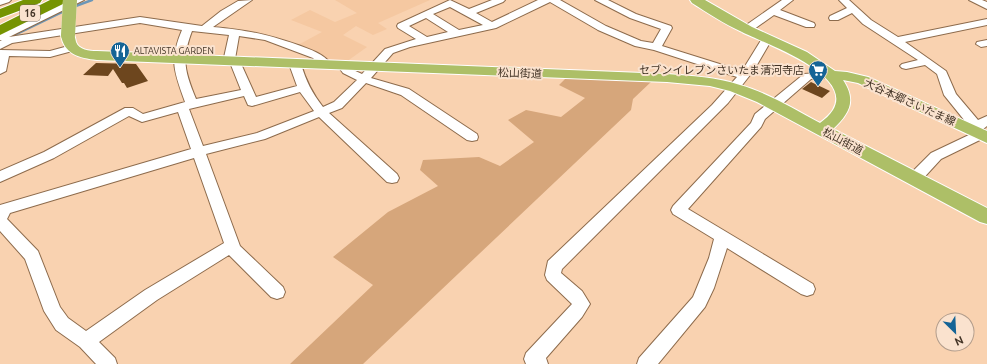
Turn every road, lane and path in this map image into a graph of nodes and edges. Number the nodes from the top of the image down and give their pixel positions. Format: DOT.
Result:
graph roads {
  1 [pos="6,0"];
  2 [pos="37,0"];
  3 [pos="45,0"];
  4 [pos="60,0"];
  5 [pos="70,0"];
  6 [pos="79,0"];
  7 [pos="247,0"];
  8 [pos="500,0"];
  9 [pos="546,0"];
  10 [pos="553,0"];
  11 [pos="600,0"];
  12 [pos="696,0"];
  13 [pos="788,0"];
  14 [pos="844,0"];
  15 [pos="974,0"];
  16 [pos="0,2"];
  17 [pos="987,6"];
  18 [pos="854,9"];
  19 [pos="773,11"];
  20 [pos="469,13"];
  21 [pos="0,14"];
  22 [pos="426,14"];
  23 [pos="834,18"];
  24 [pos="0,19"];
  25 [pos="810,25"];
  26 [pos="984,25"];
  27 [pos="492,26"];
  28 [pos="0,27"];
  29 [pos="188,28"];
  30 [pos="204,30"];
  31 [pos="746,30"];
  32 [pos="0,31"];
  33 [pos="235,32"];
  34 [pos="457,33"];
  35 [pos="0,37"];
  36 [pos="767,39"];
  37 [pos="425,40"];
  38 [pos="70,41"];
  39 [pos="896,41"];
  40 [pos="656,46"];
  41 [pos="1,50"];
  42 [pos="909,50"];
  43 [pos="894,54"];
  44 [pos="178,60"];
  45 [pos="927,61"];
  46 [pos="233,62"];
  47 [pos="295,64"];
  48 [pos="326,65"];
  49 [pos="343,65"];
  50 [pos="374,66"];
  51 [pos="906,66"];
  52 [pos="0,71"];
  53 [pos="744,75"];
  54 [pos="832,76"];
  55 [pos="364,79"];
  56 [pos="303,88"];
  57 [pos="735,88"];
  58 [pos="247,92"];
  59 [pos="773,104"];
  60 [pos="187,106"];
  61 [pos="321,113"];
  62 [pos="822,130"];
  63 [pos="981,130"];
  64 [pos="472,136"];
  65 [pos="197,152"];
  66 [pos="0,177"];
  67 [pos="392,178"];
  68 [pos="914,179"];
  69 [pos="1,212"];
  70 [pos="987,217"];
  71 [pos="722,237"];
  72 [pos="230,246"];
  73 [pos="807,289"];
  74 [pos="277,292"];
  75 [pos="86,341"];
  76 [pos="108,364"];
  77 [pos="539,364"];
  78 [pos="646,364"];
  1 -- 16 [label="street"];
  2 -- 21 [label="highway"];
  3 -- 24 [label="highway, 16"];
  4 -- 28 [label="highway, 16"];
  4 -- 32 [label="highway"];
  5 -- 38 [label="main road, bridge"];
  6 -- 35 [label="street"];
  7 -- 30 [label="street"];
  8 -- 20 [label="street"];
  9 -- 27 [label="street"];
  10 -- 40 [label="street"];
  11 -- 40 [label="street"];
  12 -- 31 [label="main road"];
  13 -- 19 [label="street"];
  14 -- 18 [label="street"];
  15 -- 17 [label="street"];
  18 -- 23 [label="street"];
  18 -- 39 [label="street"];
  19 -- 25 [label="street"];
  19 -- 31 [label="street"];
  20 -- 22 [label="street"];
  20 -- 27 [label="street"];
  22 -- 34 [label="street"];
  22 -- 37 [label="street"];
  26 -- 39 [label="street"];
  27 -- 34 [label="street"];
  29 -- 30 [label="street"];
  29 -- 41 [label="street"];
  29 -- 44 [label="street"];
  30 -- 33 [label="street"];
  31 -- 36 [label="main road"];
  33 -- 46 [label="street"];
  33 -- 48 [label="street"];
  34 -- 37 [label="street"];
  36 -- 53 [label="street"];
  36 -- 54 [label="main road"];
  37 -- 50 [label="street"];
  38 -- 41 [label="street"];
  38 -- 44 [label="main road, 松山街道"];
  39 -- 42 [label="street"];
  40 -- 53 [label="street"];
  41 -- 52 [label="street"];
  42 -- 43 [label="street"];
  42 -- 45 [label="street"];
  44 -- 46 [label="main road, 松山街道"];
  44 -- 60 [label="street"];
  45 -- 51 [label="street"];
  45 -- 63 [label="street"];
  46 -- 47 [label="main road, 松山街道"];
  46 -- 58 [label="street"];
  47 -- 48 [label="main road, 松山街道"];
  47 -- 56 [label="street"];
  48 -- 49 [label="main road, 松山街道"];
  49 -- 50 [label="main road, 松山街道"];
  49 -- 55 [label="street"];
  50 -- 55 [label="street"];
  50 -- 57 [label="main road, 松山街道"];
  53 -- 57 [label="street"];
  54 -- 59 [label="street"];
  54 -- 62 [label="main road"];
  54 -- 63 [label="main road, 大谷本郷さいたま線"];
  55 -- 61 [label="street"];
  55 -- 64 [label="street"];
  56 -- 58 [label="street"];
  56 -- 61 [label="street"];
  57 -- 59 [label="main road, 松山街道"];
  57 -- 77 [label="street"];
  58 -- 60 [label="street"];
  59 -- 62 [label="main road, 松山街道"];
  59 -- 71 [label="street"];
  60 -- 65 [label="street"];
  60 -- 66 [label="street"];
  61 -- 65 [label="street"];
  61 -- 67 [label="street"];
  62 -- 68 [label="main road, 松山街道"];
  63 -- 68 [label="street"];
  65 -- 69 [label="street"];
  65 -- 72 [label="street"];
  68 -- 70 [label="main road, 松山街道"];
  69 -- 75 [label="street"];
  71 -- 73 [label="street"];
  71 -- 78 [label="street"];
  72 -- 74 [label="street"];
  72 -- 75 [label="street"];
  75 -- 76 [label="street"];
}
